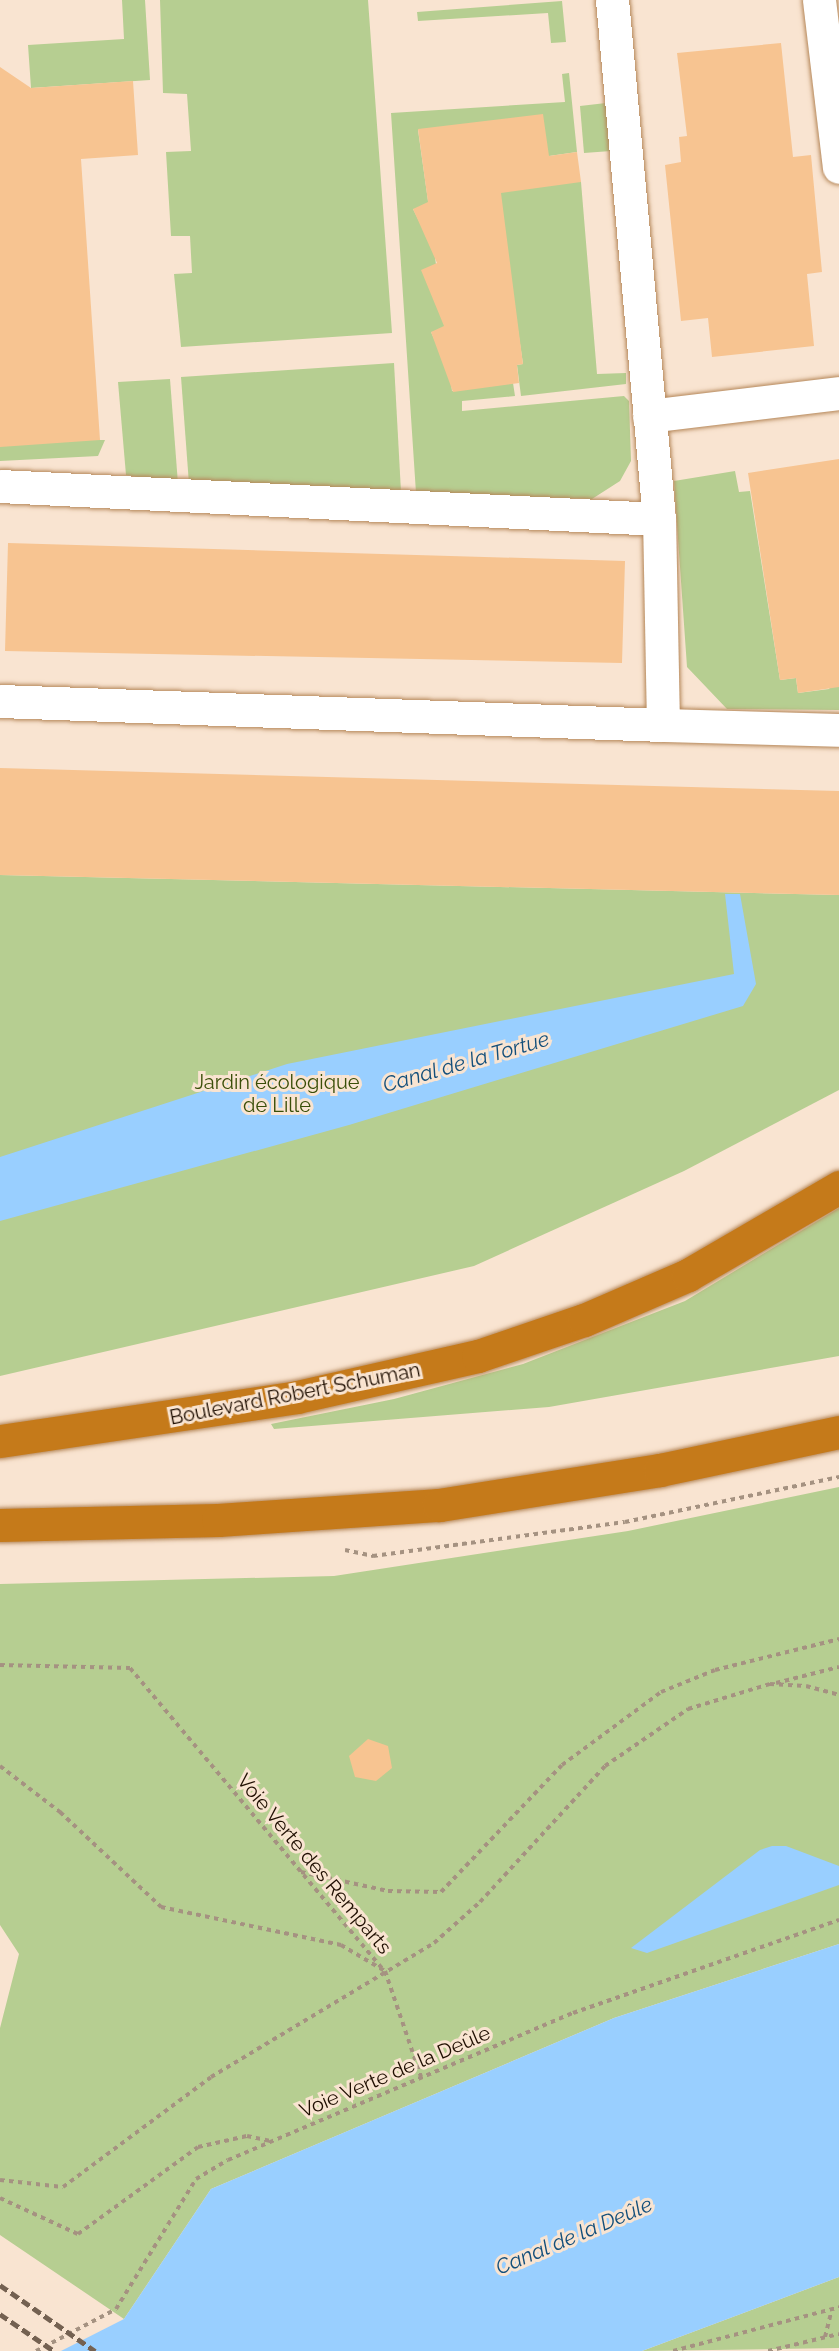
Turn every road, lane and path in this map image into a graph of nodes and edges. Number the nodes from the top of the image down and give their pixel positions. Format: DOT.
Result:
graph roads {
  1 [pos="612,0"];
  2 [pos="819,0"];
  3 [pos="839,167"];
  4 [pos="839,393"];
  5 [pos="650,416"];
  6 [pos="0,486"];
  7 [pos="659,519"];
  8 [pos="0,701"];
  9 [pos="663,725"];
  10 [pos="839,730"];
  11 [pos="839,1187"];
  12 [pos="839,1432"];
  13 [pos="0,1441"];
  14 [pos="0,1526"];
  15 [pos="839,1639"];
  16 [pos="0,1665"];
  17 [pos="839,1667"];
  18 [pos="770,1684"];
  19 [pos="839,1695"];
  20 [pos="0,1766"];
  21 [pos="301,1872"];
  22 [pos="839,1920"];
  23 [pos="385,1971"];
  24 [pos="421,2077"];
  25 [pos="272,2141"];
  26 [pos="0,2180"];
  27 [pos="0,2198"];
  28 [pos="839,2307"];
  29 [pos="832,2309"];
  30 [pos="839,2334"];
  31 [pos="825,2337"];
  32 [pos="36,2351"];
  33 [pos="673,2351"];
  34 [pos="768,2351"];
  1 -- 5 [label="lane"];
  2 -- 3 [label="lane"];
  4 -- 5 [label="lane"];
  5 -- 7 [label="lane"];
  6 -- 7 [label="lane"];
  7 -- 9 [label="lane"];
  8 -- 9 [label="lane"];
  9 -- 10 [label="lane"];
  11 -- 13 [label="highway, Boulevard Robert Schuman"];
  12 -- 14 [label="highway"];
  15 -- 21 [label="path"];
  16 -- 21 [label="path, Voie Verte des Remparts"];
  17 -- 18 [label="path"];
  18 -- 19 [label="path"];
  18 -- 23 [label="path"];
  20 -- 23 [label="path"];
  21 -- 23 [label="path, Voie Verte des Remparts"];
  22 -- 24 [label="path, Voie Verte de la Deûle"];
  23 -- 24 [label="path"];
  23 -- 26 [label="path, Voie Verte des Remparts"];
  24 -- 25 [label="path, Voie Verte de la Deûle"];
  25 -- 27 [label="path"];
  25 -- 32 [label="path, Voie Verte de la Deûle"];
  28 -- 29 [label="path"];
  29 -- 31 [label="path"];
  29 -- 33 [label="path"];
  30 -- 31 [label="path"];
  31 -- 34 [label="path"];
}
